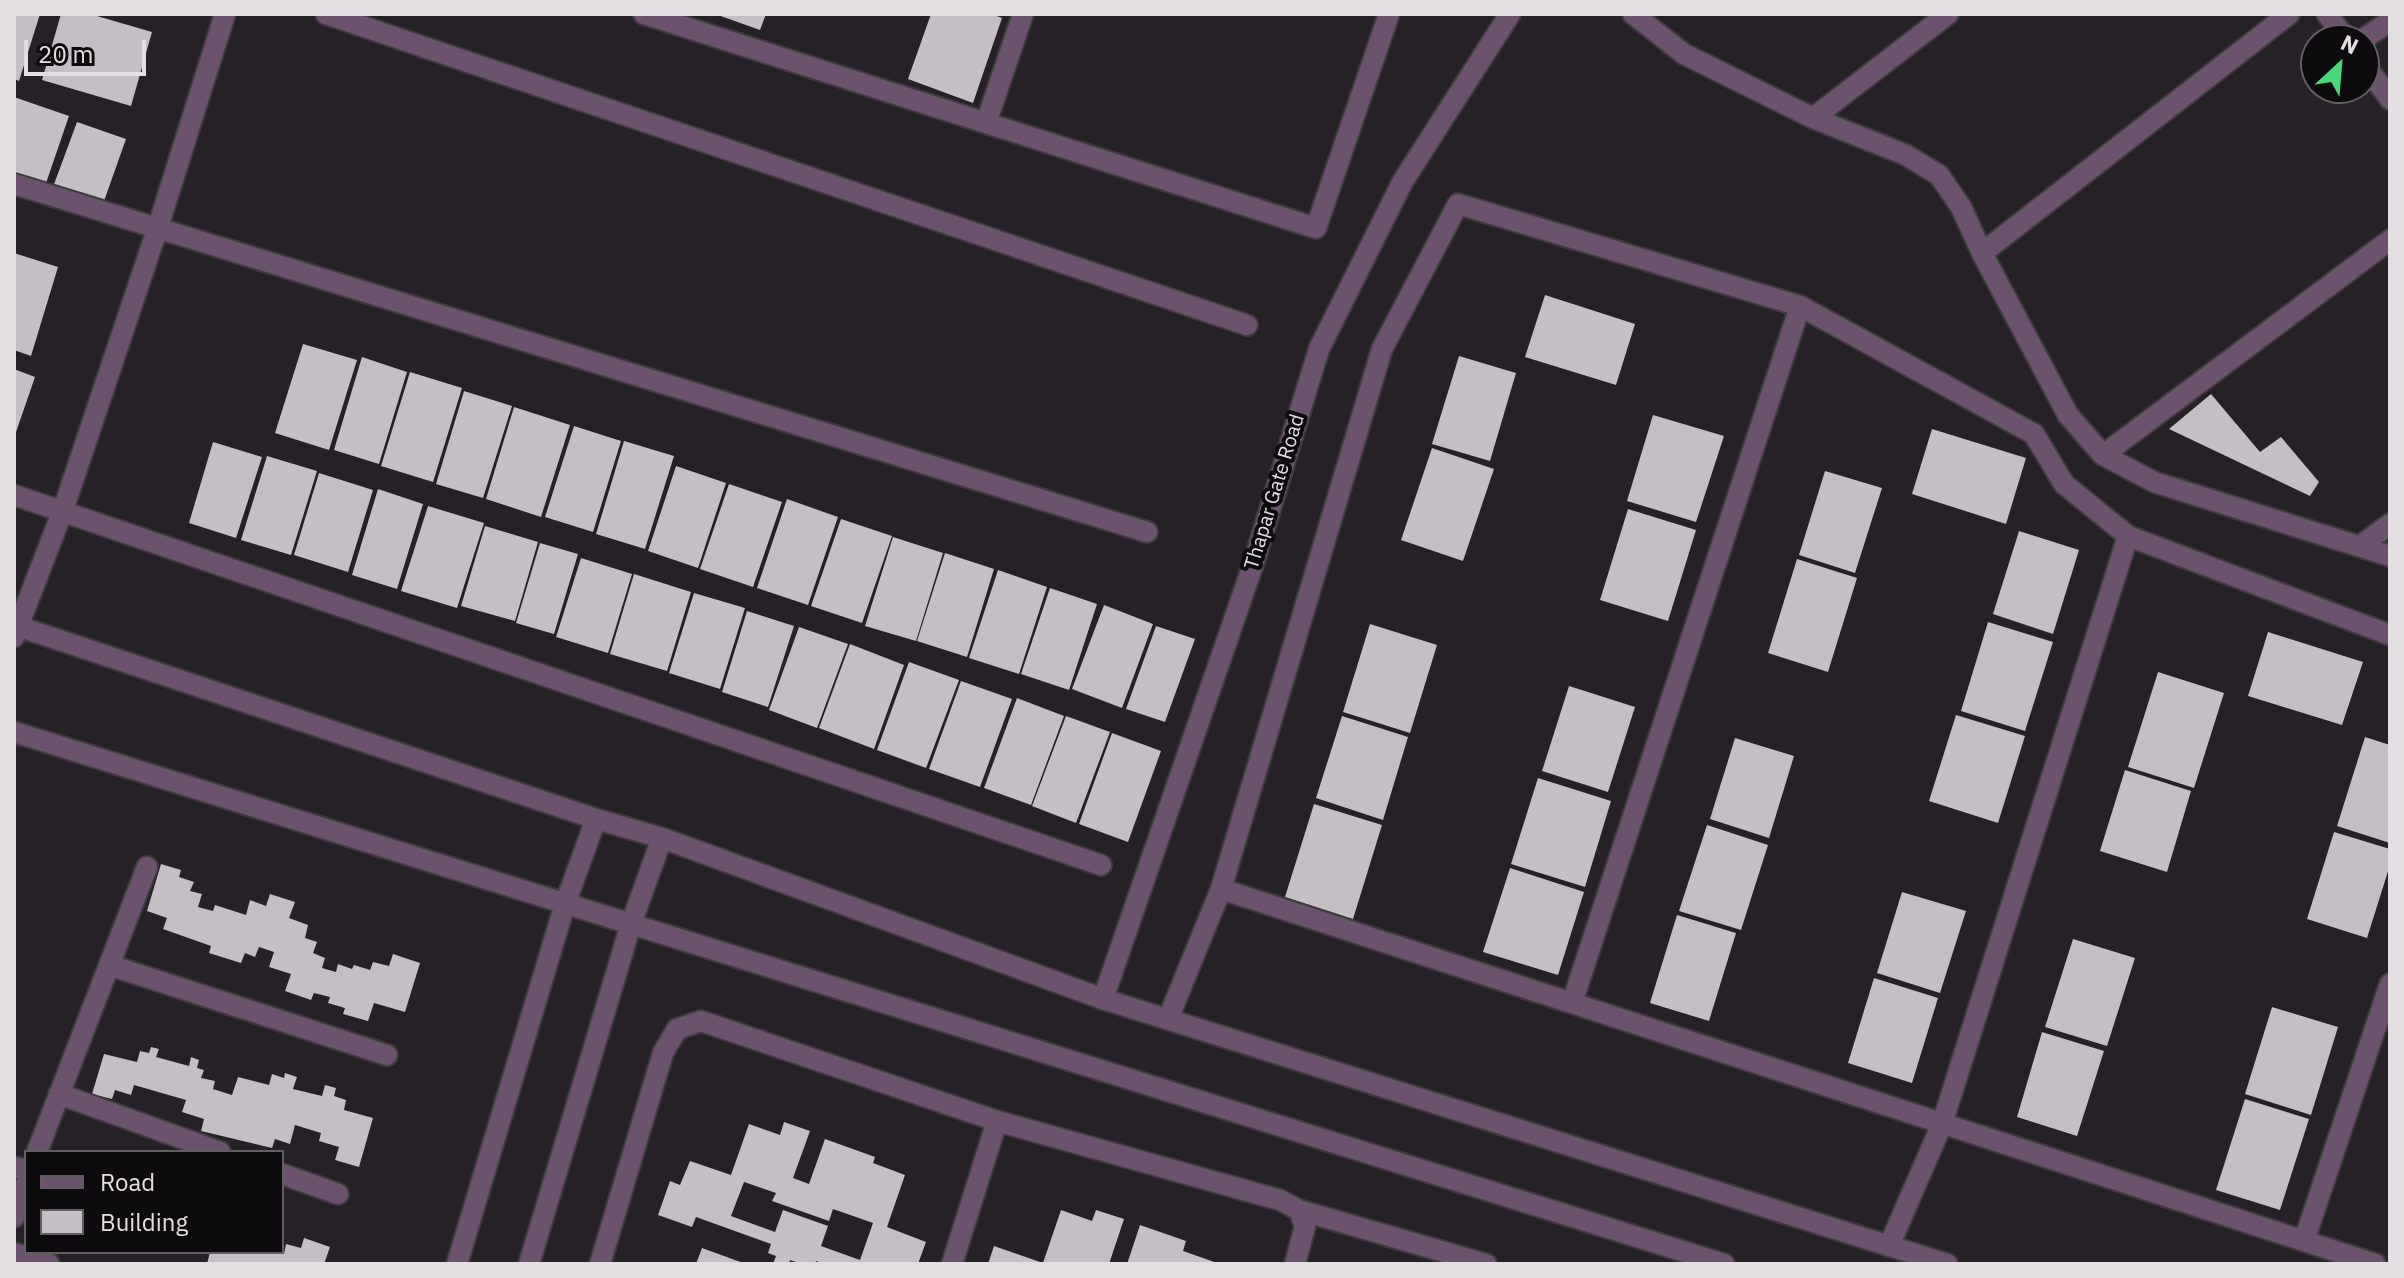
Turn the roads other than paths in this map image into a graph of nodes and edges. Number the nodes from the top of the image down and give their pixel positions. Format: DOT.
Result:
graph roads {
  1 [pos="225,14"];
  2 [pos="326,14"];
  3 [pos="644,14"];
  4 [pos="1023,14"];
  5 [pos="1389,14"];
  6 [pos="1510,14"];
  7 [pos="1633,14"];
  8 [pos="1948,14"];
  9 [pos="2289,14"];
  10 [pos="1813,118"];
  11 [pos="986,123"];
  12 [pos="14,184"];
  13 [pos="158,227"];
  14 [pos="2390,240"];
  15 [pos="1982,253"];
  16 [pos="1800,306"];
  17 [pos="1247,325"];
  18 [pos="2103,455"];
  19 [pos="14,495"];
  20 [pos="63,510"];
  21 [pos="2390,524"];
  22 [pos="1147,532"];
  23 [pos="2128,536"];
  24 [pos="2360,546"];
  25 [pos="2390,556"];
  26 [pos="15,629"];
  27 [pos="2390,635"];
  28 [pos="14,732"];
  29 [pos="596,819"];
  30 [pos="662,838"];
  31 [pos="1101,865"];
  32 [pos="147,867"];
  33 [pos="1221,889"];
  34 [pos="565,904"];
  35 [pos="631,924"];
  36 [pos="109,965"];
  37 [pos="2390,984"];
  38 [pos="1103,999"];
  39 [pos="1572,1003"];
  40 [pos="1168,1019"];
  41 [pos="387,1055"];
  42 [pos="59,1094"];
  43 [pos="997,1121"];
  44 [pos="1942,1124"];
  45 [pos="38,1150"];
  46 [pos="214,1150"];
  47 [pos="284,1175"];
  48 [pos="24,1189"];
  49 [pos="338,1194"];
  50 [pos="1299,1210"];
  51 [pos="14,1217"];
  52 [pos="2304,1241"];
  53 [pos="1889,1246"];
  54 [pos="14,1253"];
  55 [pos="49,1264"];
  56 [pos="457,1264"];
  57 [pos="529,1264"];
  58 [pos="600,1264"];
  59 [pos="952,1264"];
  60 [pos="1295,1264"];
  61 [pos="1486,1264"];
  62 [pos="1724,1264"];
  63 [pos="1947,1264"];
  64 [pos="2375,1264"];
  1 -- 13 [label="street"];
  2 -- 17 [label="street"];
  3 -- 11 [label="street"];
  4 -- 11 [label="street"];
  5 -- 11 [label="street"];
  6 -- 38 [label="street, Thapar Gate Road"];
  7 -- 10 [label="street"];
  8 -- 10 [label="street"];
  9 -- 15 [label="street"];
  10 -- 15 [label="street"];
  12 -- 13 [label="street"];
  13 -- 20 [label="street"];
  13 -- 22 [label="street"];
  14 -- 18 [label="street"];
  15 -- 18 [label="street"];
  16 -- 23 [label="street"];
  16 -- 33 [label="street"];
  16 -- 39 [label="street"];
  18 -- 24 [label="street"];
  19 -- 20 [label="street"];
  20 -- 26 [label="street"];
  20 -- 31 [label="street"];
  21 -- 24 [label="street"];
  23 -- 27 [label="street"];
  23 -- 44 [label="street"];
  24 -- 25 [label="street"];
  26 -- 29 [label="street"];
  28 -- 34 [label="street"];
  29 -- 30 [label="street"];
  29 -- 34 [label="street"];
  30 -- 35 [label="street"];
  30 -- 38 [label="street"];
  32 -- 36 [label="street"];
  33 -- 39 [label="street"];
  33 -- 40 [label="street"];
  34 -- 35 [label="street"];
  34 -- 56 [label="street"];
  35 -- 57 [label="street"];
  35 -- 62 [label="street"];
  36 -- 41 [label="street"];
  36 -- 42 [label="street"];
  37 -- 52 [label="street"];
  38 -- 40 [label="street"];
  39 -- 44 [label="street"];
  40 -- 53 [label="street"];
  42 -- 45 [label="street"];
  42 -- 46 [label="street"];
  43 -- 50 [label="street"];
  43 -- 58 [label="street"];
  43 -- 59 [label="street"];
  44 -- 52 [label="street"];
  44 -- 53 [label="street"];
  47 -- 49 [label="street"];
  48 -- 51 [label="street"];
  50 -- 60 [label="street"];
  50 -- 61 [label="street"];
  52 -- 64 [label="street"];
  53 -- 63 [label="street"];
  54 -- 55 [label="street"];
}
